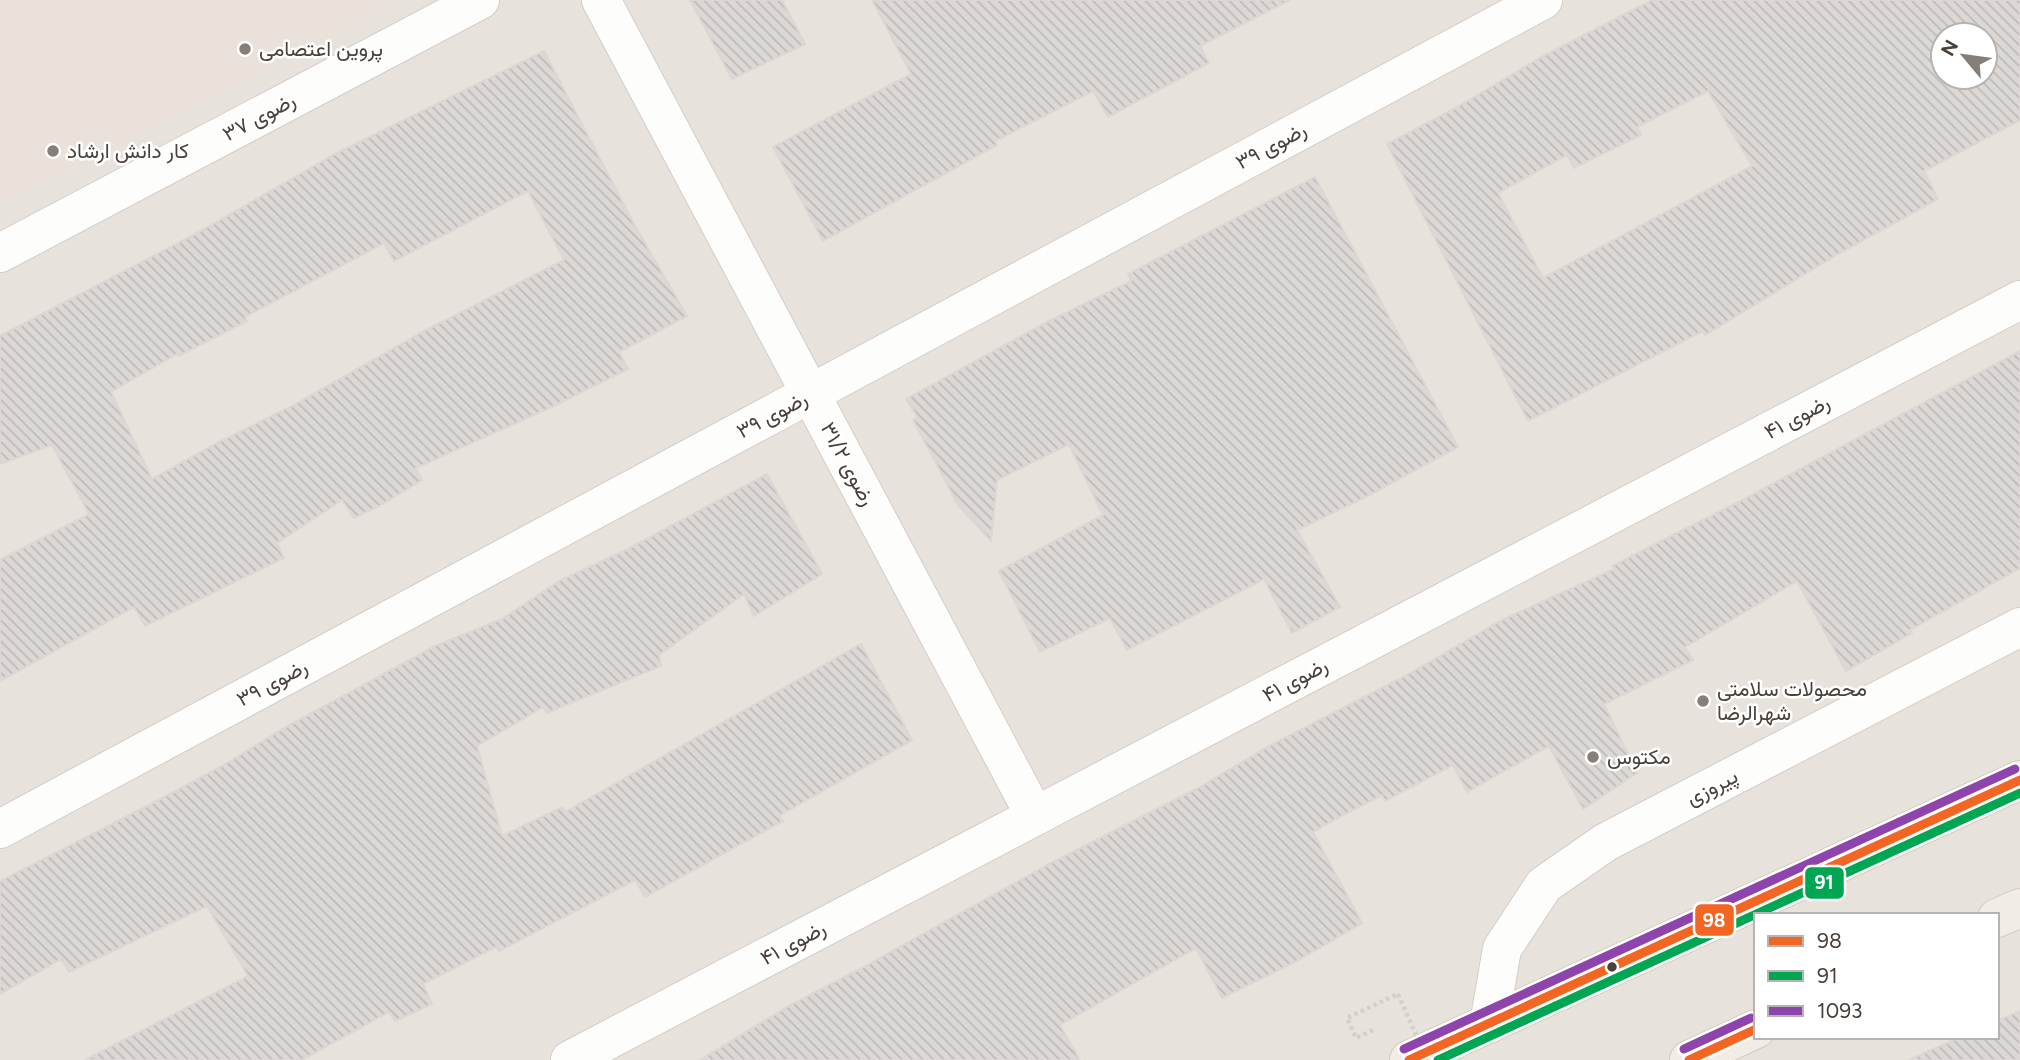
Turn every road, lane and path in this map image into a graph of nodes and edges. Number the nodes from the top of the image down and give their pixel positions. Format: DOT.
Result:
graph roads {
  1 [pos="480,0"];
  2 [pos="601,0"];
  3 [pos="1543,0"];
  4 [pos="0,253"];
  5 [pos="2020,300"];
  6 [pos="811,394"];
  7 [pos="2020,627"];
  8 [pos="2020,780"];
  9 [pos="1035,816"];
  10 [pos="0,829"];
  11 [pos="2020,908"];
  12 [pos="1999,917"];
  13 [pos="1489,1024"];
  14 [pos="1384,1026"];
  15 [pos="1754,1030"];
  16 [pos="570,1060"];
  17 [pos="1409,1060"];
  18 [pos="1427,1060"];
  19 [pos="1689,1060"];
  1 -- 4 [label="street, رضوی ۳۷"];
  2 -- 6 [label="street, رضوی ۳۱/۲"];
  3 -- 6 [label="street, رضوی ۳۹"];
  5 -- 9 [label="street, رضوی ۴۱"];
  6 -- 9 [label="street, رضوی ۳۱/۲"];
  6 -- 10 [label="street, رضوی ۳۹"];
  7 -- 13 [label="street, پیروزی"];
  8 -- 13 [label="main road"];
  9 -- 16 [label="street, رضوی ۴۱"];
  11 -- 12 [label="main road"];
  13 -- 17 [label="main road"];
  14 -- 18 [label="path, bridge"];
  15 -- 19 [label="main road"];
}
